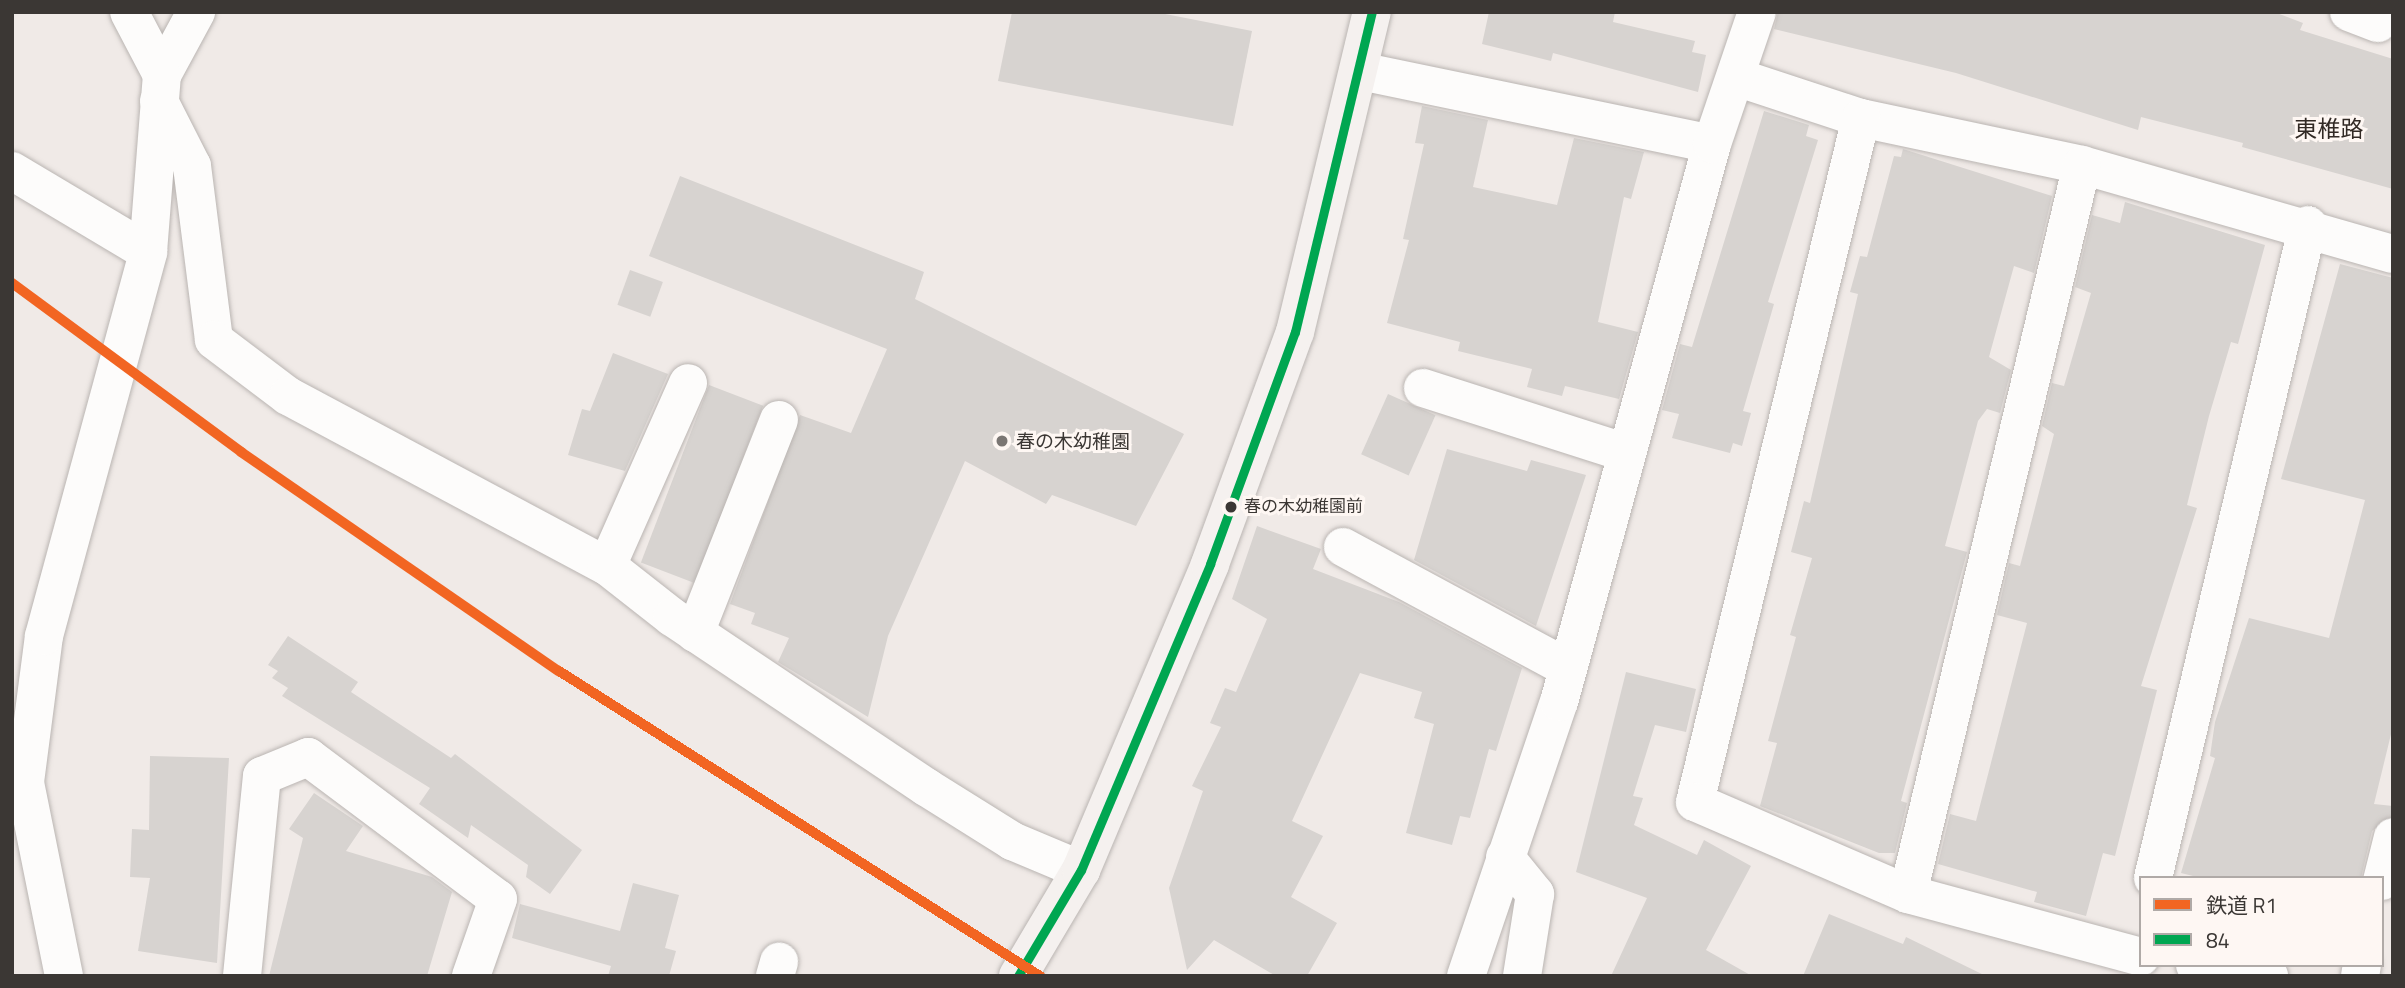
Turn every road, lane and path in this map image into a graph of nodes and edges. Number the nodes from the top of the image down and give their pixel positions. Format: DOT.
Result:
graph roads {
  1 [pos="129,12"];
  2 [pos="197,12"];
  3 [pos="1372,12"];
  4 [pos="1757,12"];
  5 [pos="1360,71"];
  6 [pos="1736,77"];
  7 [pos="160,88"];
  8 [pos="1861,118"];
  9 [pos="1712,144"];
  10 [pos="2082,165"];
  11 [pos="12,171"];
  12 [pos="2308,225"];
  13 [pos="148,252"];
  14 [pos="2393,254"];
  15 [pos="688,383"];
  16 [pos="1423,388"];
  17 [pos="779,420"];
  18 [pos="1627,453"];
  19 [pos="1343,547"];
  20 [pos="607,566"];
  21 [pos="695,633"];
  22 [pos="1568,668"];
  23 [pos="2393,837"];
  24 [pos="1505,858"];
  25 [pos="1081,870"];
  26 [pos="2153,876"];
  27 [pos="2383,876"];
  28 [pos="1908,894"];
  29 [pos="2138,947"];
  30 [pos="2209,967"];
  31 [pos="64,976"];
  32 [pos="242,976"];
  33 [pos="471,976"];
  34 [pos="1018,976"];
  35 [pos="1466,976"];
  36 [pos="1522,976"];
  37 [pos="2269,976"];
  1 -- 7 [label="street"];
  2 -- 7 [label="street"];
  3 -- 5 [label="main road"];
  4 -- 6 [label="street"];
  5 -- 9 [label="street"];
  5 -- 25 [label="main road"];
  6 -- 8 [label="street"];
  6 -- 9 [label="street"];
  7 -- 13 [label="street"];
  7 -- 20 [label="street"];
  8 -- 10 [label="street"];
  8 -- 28 [label="street"];
  9 -- 18 [label="street"];
  10 -- 12 [label="street"];
  10 -- 28 [label="street"];
  11 -- 13 [label="street"];
  12 -- 14 [label="street"];
  12 -- 26 [label="street"];
  13 -- 31 [label="street"];
  15 -- 20 [label="street"];
  16 -- 18 [label="street"];
  17 -- 21 [label="street"];
  18 -- 22 [label="street"];
  19 -- 22 [label="street"];
  20 -- 21 [label="street"];
  21 -- 25 [label="street"];
  22 -- 24 [label="street"];
  23 -- 27 [label="street"];
  24 -- 35 [label="street"];
  24 -- 36 [label="street"];
  25 -- 34 [label="main road"];
  28 -- 29 [label="street"];
  30 -- 37 [label="street"];
  32 -- 33 [label="street"];
}
